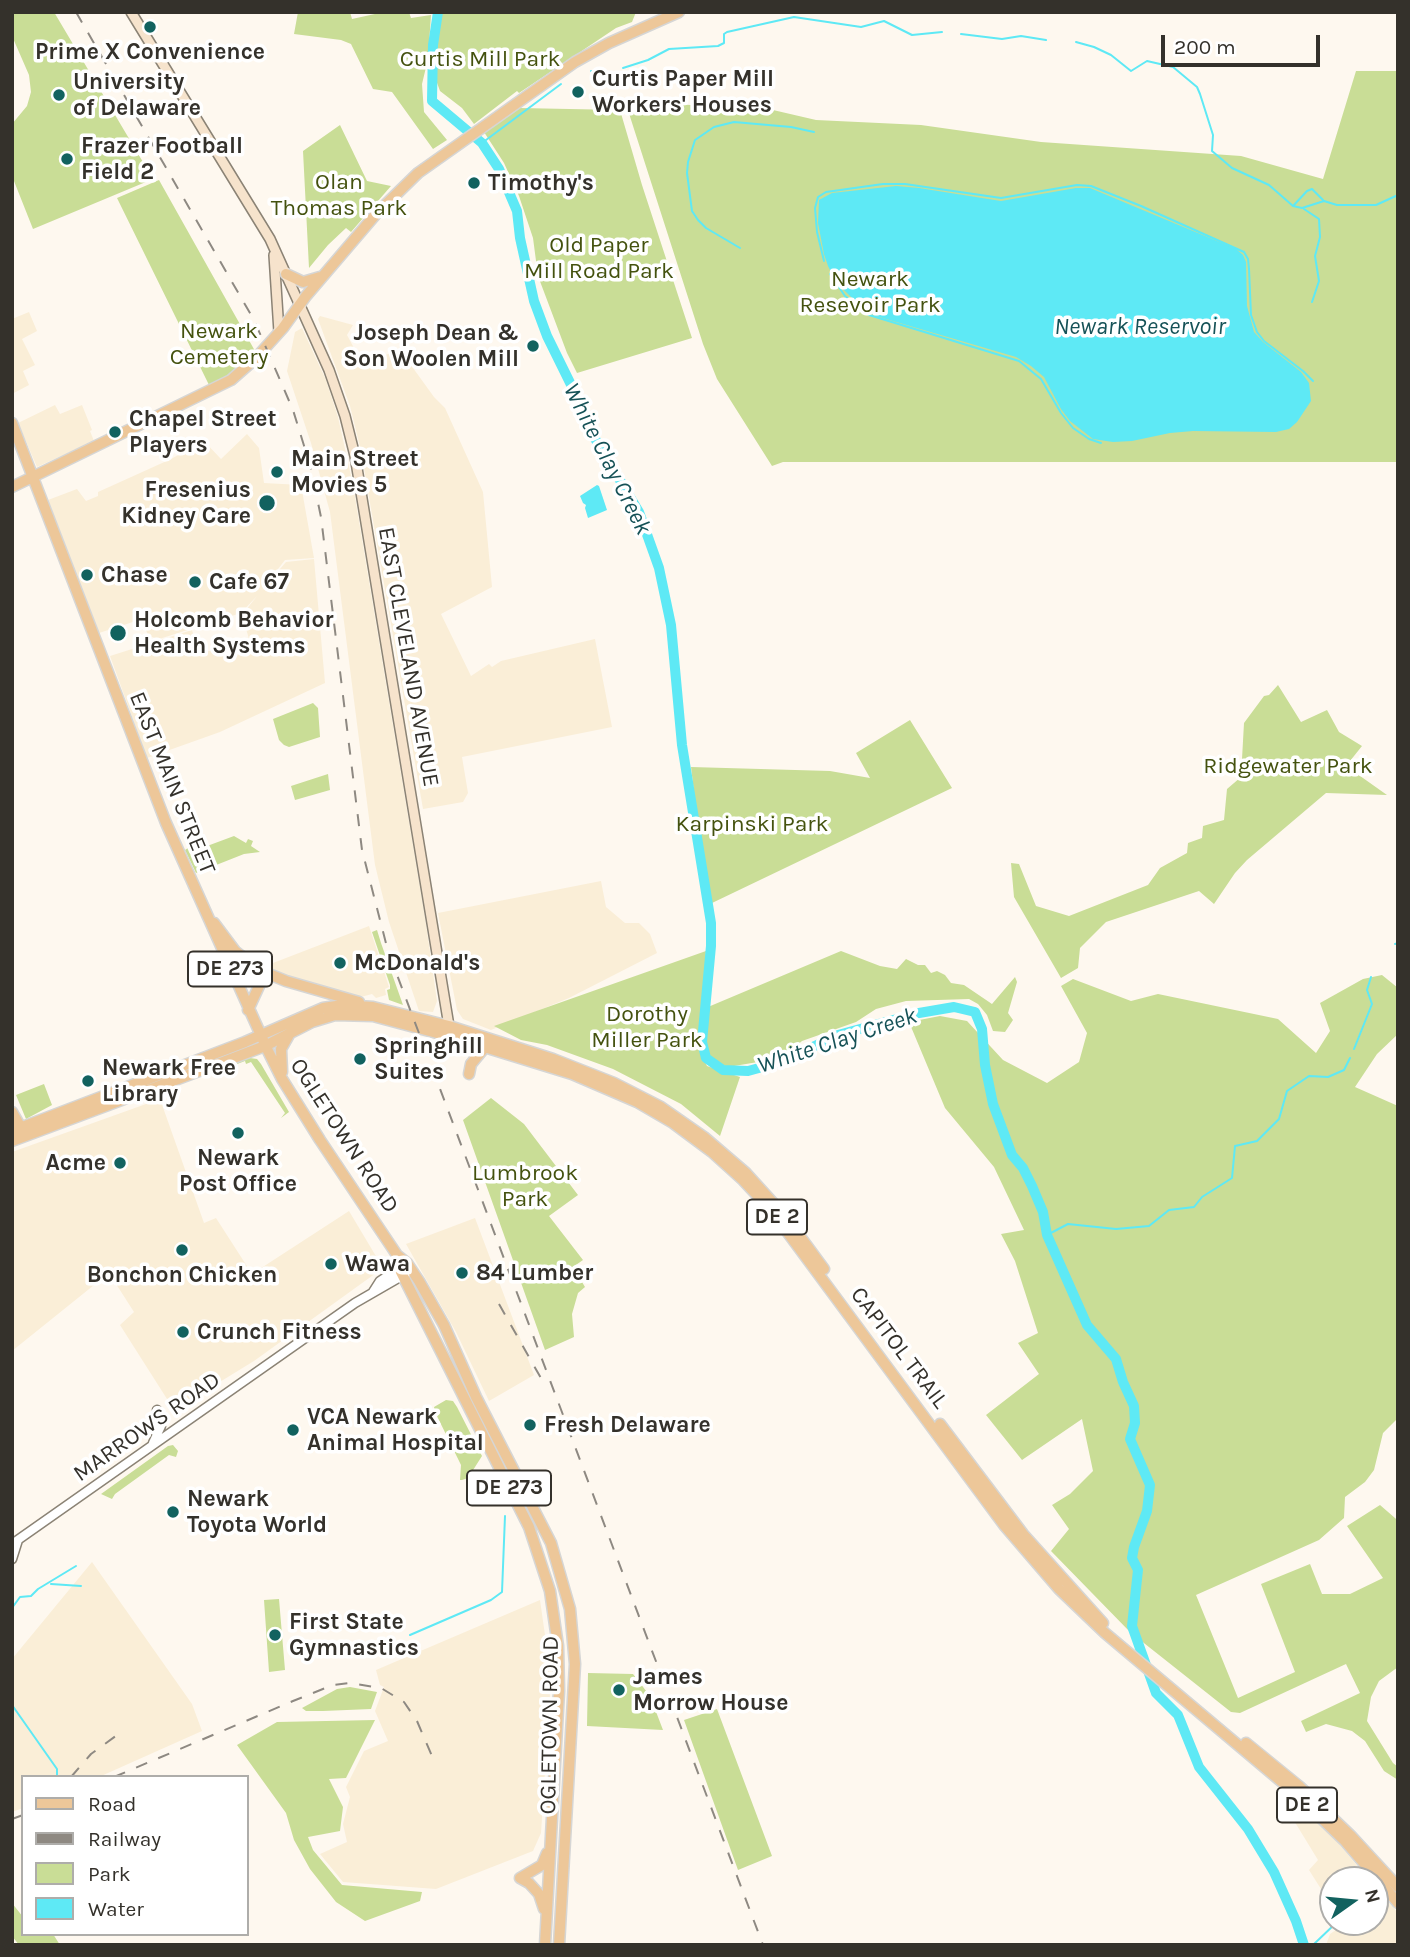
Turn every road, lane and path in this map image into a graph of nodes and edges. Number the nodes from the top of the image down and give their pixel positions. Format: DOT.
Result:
graph roads {
  1 [pos="131,12"];
  2 [pos="680,12"];
  3 [pos="274,247"];
  4 [pos="286,274"];
  5 [pos="323,275"];
  6 [pos="299,304"];
  7 [pos="279,332"];
  8 [pos="12,423"];
  9 [pos="33,477"];
  10 [pos="12,487"];
  11 [pos="200,901"];
  12 [pos="265,973"];
  13 [pos="373,1007"];
  14 [pos="248,1010"];
  15 [pos="451,1032"];
  16 [pos="290,1033"];
  17 [pos="263,1040"];
  18 [pos="485,1047"];
  19 [pos="469,1074"];
  20 [pos="282,1079"];
  21 [pos="12,1112"];
  22 [pos="19,1132"];
  23 [pos="12,1141"];
  24 [pos="405,1269"];
  25 [pos="458,1388"];
  26 [pos="157,1410"];
  27 [pos="479,1430"];
  28 [pos="498,1440"];
  29 [pos="149,1449"];
  30 [pos="516,1474"];
  31 [pos="16,1541"];
  32 [pos="12,1559"];
  33 [pos="1107,1631"];
  34 [pos="559,1675"];
  35 [pos="1208,1715"];
  36 [pos="573,1725"];
  37 [pos="551,1839"];
  38 [pos="1398,1887"];
  39 [pos="1398,1903"];
  40 [pos="546,1925"];
  41 [pos="545,1945"];
  42 [pos="559,1945"];
  1 -- 3 [label="main road, EAST CLEVELAND AVENUE"];
  2 -- 5 [label="main road"];
  3 -- 4 [label="main road, EAST CLEVELAND AVENUE"];
  3 -- 7 [label="main road"];
  4 -- 5 [label="main road"];
  4 -- 6 [label="main road, EAST CLEVELAND AVENUE"];
  5 -- 6 [label="main road"];
  6 -- 7 [label="main road"];
  6 -- 15 [label="main road, EAST CLEVELAND AVENUE"];
  7 -- 9 [label="main road"];
  8 -- 9 [label="main road, EAST MAIN STREET / DE 273"];
  9 -- 10 [label="main road"];
  9 -- 11 [label="main road, EAST MAIN STREET / DE 273"];
  11 -- 12 [label="main road"];
  11 -- 14 [label="main road, EAST MAIN STREET / DE 273"];
  12 -- 13 [label="main road"];
  12 -- 14 [label="main road"];
  13 -- 15 [label="main road, CAPITOL TRAIL / DE 2"];
  13 -- 17 [label="main road, CAPITOL TRAIL / DE 2"];
  14 -- 17 [label="main road, EAST MAIN STREET / DE 273"];
  15 -- 16 [label="main road, CAPITOL TRAIL / DE 2"];
  15 -- 18 [label="main road, CAPITOL TRAIL / DE 2"];
  15 -- 33 [label="main road, CAPITOL TRAIL / DE 2"];
  16 -- 17 [label="main road, CAPITOL TRAIL / DE 2"];
  16 -- 20 [label="main road"];
  17 -- 20 [label="main road, OGLETOWN ROAD / DE 273"];
  17 -- 22 [label="main road"];
  18 -- 19 [label="main road"];
  18 -- 33 [label="main road, CAPITOL TRAIL / DE 2"];
  20 -- 24 [label="main road, OGLETOWN ROAD / DE 273"];
  21 -- 22 [label="main road"];
  22 -- 23 [label="main road"];
  24 -- 25 [label="main road, OGLETOWN ROAD / DE 273"];
  24 -- 28 [label="main road, OGLETOWN ROAD / DE 273"];
  24 -- 29 [label="street, MARROWS ROAD"];
  25 -- 27 [label="main road, OGLETOWN ROAD / DE 273"];
  25 -- 28 [label="main road"];
  26 -- 29 [label="street"];
  27 -- 30 [label="main road"];
  27 -- 34 [label="main road, OGLETOWN ROAD / DE 273"];
  28 -- 30 [label="main road, OGLETOWN ROAD / DE 273"];
  29 -- 31 [label="street, MARROWS ROAD"];
  30 -- 36 [label="main road, OGLETOWN ROAD / DE 273"];
  31 -- 32 [label="street"];
  33 -- 35 [label="main road, CAPITOL TRAIL / DE 2"];
  34 -- 36 [label="main road"];
  34 -- 37 [label="main road, OGLETOWN ROAD / DE 273"];
  35 -- 38 [label="main road, CAPITOL TRAIL / DE 2"];
  35 -- 39 [label="main road, CAPITOL TRAIL / DE 2"];
  36 -- 42 [label="main road, OGLETOWN ROAD / DE 273"];
  37 -- 40 [label="main road, OGLETOWN ROAD / DE 273"];
  37 -- 40 [label="main road"];
  40 -- 41 [label="main road, OGLETOWN ROAD / DE 273"];
}
